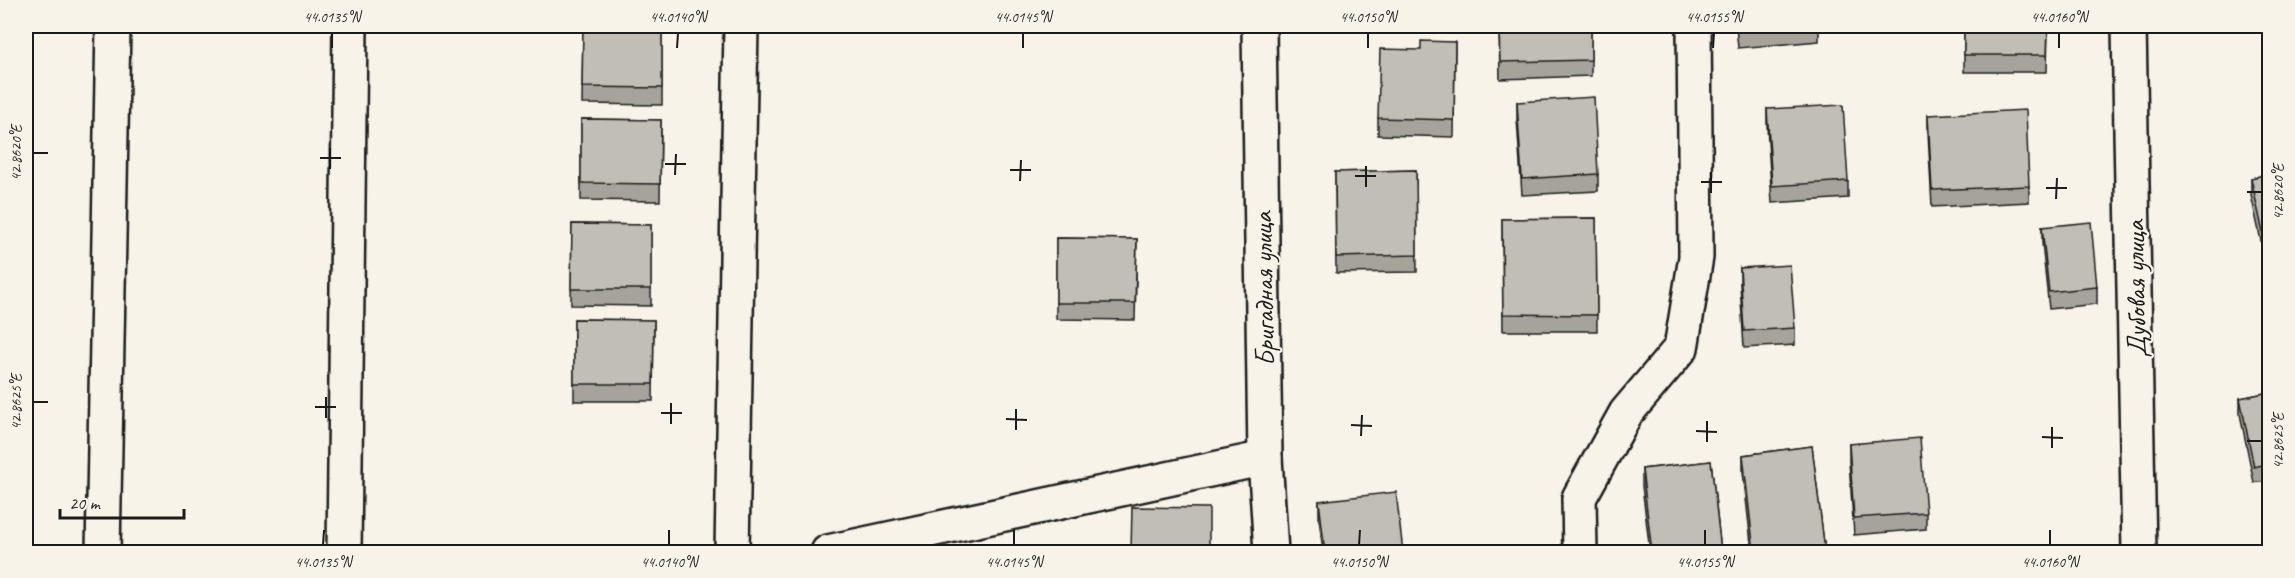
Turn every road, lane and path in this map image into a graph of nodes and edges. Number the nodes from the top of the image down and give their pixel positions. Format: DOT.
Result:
graph roads {
  1 [pos="113,26"];
  2 [pos="350,26"];
  3 [pos="741,26"];
  4 [pos="1259,26"];
  5 [pos="1694,26"];
  6 [pos="2129,26"];
  7 [pos="1265,458"];
  8 [pos="103,552"];
  9 [pos="344,552"];
  10 [pos="732,552"];
  11 [pos="828,552"];
  12 [pos="1271,552"];
  13 [pos="1580,552"];
  14 [pos="2139,552"];
  1 -- 8 [label="street"];
  2 -- 9 [label="street"];
  3 -- 10 [label="street"];
  4 -- 7 [label="street, Бригадная улица"];
  5 -- 13 [label="street"];
  6 -- 14 [label="street, Дубовая улица"];
  7 -- 11 [label="street"];
  7 -- 12 [label="street, Бригадная улица"];
}
